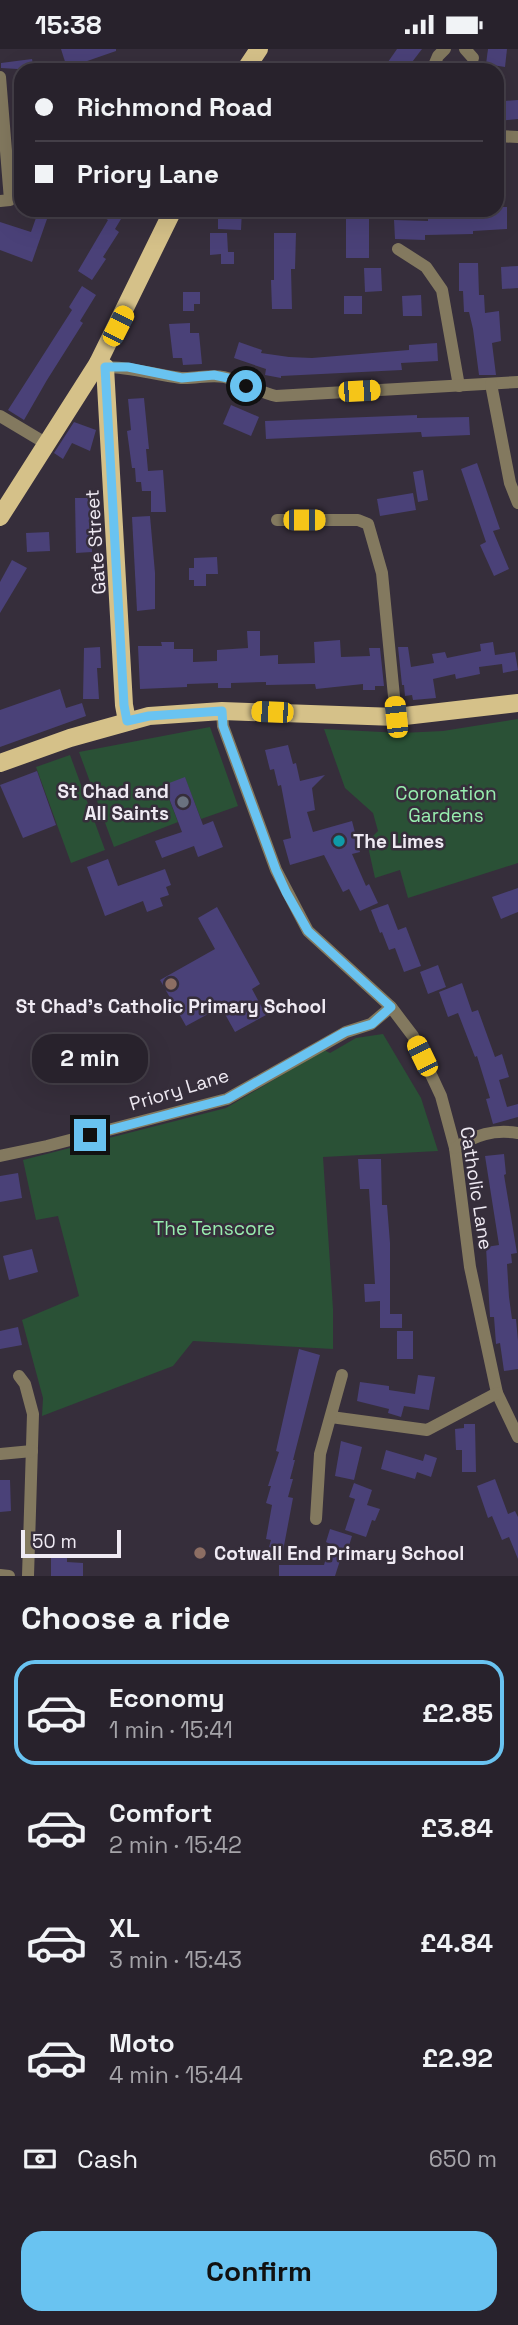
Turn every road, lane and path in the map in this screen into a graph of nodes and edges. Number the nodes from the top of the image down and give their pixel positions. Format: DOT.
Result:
graph roads {
  1 [pos="445,49"];
  2 [pos="435,63"];
  3 [pos="0,77"];
  4 [pos="0,201"];
  5 [pos="170,217"];
  6 [pos="398,249"];
  7 [pos="102,365"];
  8 [pos="518,382"];
  9 [pos="491,384"];
  10 [pos="459,386"];
  11 [pos="0,417"];
  12 [pos="47,444"];
  13 [pos="518,503"];
  14 [pos="0,517"];
  15 [pos="277,520"];
  16 [pos="518,703"];
  17 [pos="222,711"];
  18 [pos="396,717"];
  19 [pos="127,721"];
  20 [pos="0,763"];
  21 [pos="391,1007"];
  22 [pos="518,1133"];
  23 [pos="455,1148"];
  24 [pos="0,1156"];
  25 [pos="342,1375"];
  26 [pos="19,1376"];
  27 [pos="496,1393"];
  28 [pos="331,1417"];
  29 [pos="518,1437"];
  30 [pos="32,1451"];
  31 [pos="0,1454"];
  32 [pos="316,1519"];
  33 [pos="0,1575"];
  34 [pos="9,1576"];
  35 [pos="28,1576"];
  1 -- 2 [label="street"];
  3 -- 4 [label="street"];
  5 -- 7 [label="main road"];
  6 -- 10 [label="street"];
  7 -- 10 [label="street"];
  7 -- 12 [label="main road"];
  7 -- 19 [label="main road, Gate Street"];
  8 -- 9 [label="street"];
  9 -- 10 [label="street"];
  9 -- 13 [label="street"];
  11 -- 12 [label="street"];
  12 -- 14 [label="main road"];
  15 -- 18 [label="street"];
  16 -- 18 [label="main road"];
  17 -- 18 [label="main road"];
  17 -- 19 [label="main road"];
  17 -- 21 [label="street, Catholic Lane"];
  19 -- 20 [label="main road"];
  21 -- 23 [label="street, Catholic Lane"];
  21 -- 24 [label="street, Priory Lane"];
  22 -- 23 [label="street"];
  23 -- 27 [label="street, Catholic Lane"];
  25 -- 28 [label="street"];
  26 -- 30 [label="street"];
  27 -- 28 [label="street"];
  27 -- 29 [label="street, Catholic Lane"];
  28 -- 32 [label="street"];
  30 -- 31 [label="street"];
  30 -- 35 [label="street"];
  33 -- 34 [label="street"];
}
